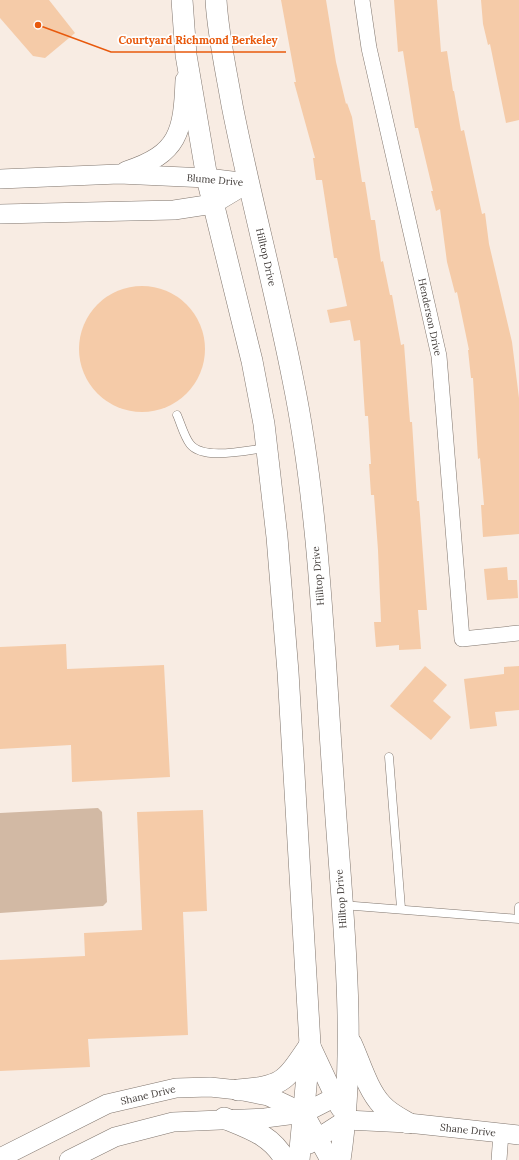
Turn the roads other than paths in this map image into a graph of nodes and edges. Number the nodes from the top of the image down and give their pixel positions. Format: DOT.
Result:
graph roads {
  1 [pos="182,0"];
  2 [pos="362,0"];
  3 [pos="217,3"];
  4 [pos="186,55"];
  5 [pos="119,174"];
  6 [pos="207,178"];
  7 [pos="0,179"];
  8 [pos="248,183"];
  9 [pos="213,204"];
  10 [pos="0,214"];
  11 [pos="177,415"];
  12 [pos="267,448"];
  13 [pos="519,633"];
  14 [pos="389,757"];
  15 [pos="342,905"];
  16 [pos="401,908"];
  17 [pos="519,908"];
  18 [pos="519,918"];
  19 [pos="348,1037"];
  20 [pos="310,1044"];
  21 [pos="238,1090"];
  22 [pos="341,1094"];
  23 [pos="304,1113"];
  24 [pos="224,1118"];
  25 [pos="346,1120"];
  26 [pos="408,1123"];
  27 [pos="510,1134"];
  28 [pos="318,1138"];
  29 [pos="295,1156"];
  30 [pos="0,1158"];
  31 [pos="69,1160"];
  32 [pos="330,1160"];
  33 [pos="340,1160"];
  34 [pos="499,1160"];
  1 -- 4 [label="main road"];
  2 -- 13 [label="street, Henderson Drive"];
  3 -- 8 [label="main road, Hilltop Drive"];
  4 -- 5 [label="street"];
  4 -- 6 [label="main road"];
  5 -- 6 [label="street, Blume Drive"];
  5 -- 7 [label="street, Blume Drive"];
  6 -- 8 [label="street, Blume Drive"];
  6 -- 9 [label="main road"];
  8 -- 9 [label="street, Blume Drive"];
  8 -- 15 [label="main road, Hilltop Drive"];
  9 -- 10 [label="street, Blume Drive"];
  9 -- 12 [label="main road"];
  11 -- 12 [label="lane"];
  12 -- 20 [label="main road"];
  14 -- 16 [label="lane"];
  15 -- 16 [label="lane"];
  15 -- 19 [label="main road, Hilltop Drive"];
  16 -- 18 [label="lane"];
  17 -- 18 [label="lane"];
  19 -- 22 [label="main road, Hilltop Drive"];
  19 -- 26 [label="main road"];
  20 -- 21 [label="main road"];
  20 -- 22 [label="street"];
  20 -- 23 [label="main road"];
  21 -- 23 [label="street, Shane Drive"];
  21 -- 30 [label="street, Shane Drive"];
  22 -- 23 [label="street"];
  22 -- 25 [label="main road, Hilltop Drive"];
  23 -- 24 [label="street"];
  23 -- 28 [label="street"];
  23 -- 29 [label="main road"];
  24 -- 29 [label="main road"];
  24 -- 31 [label="street"];
  25 -- 26 [label="street, Shane Drive"];
  25 -- 28 [label="street"];
  25 -- 33 [label="main road, Hilltop Drive"];
  26 -- 27 [label="street, Shane Drive"];
  27 -- 34 [label="street"];
  28 -- 29 [label="street"];
  28 -- 32 [label="street"];
}
